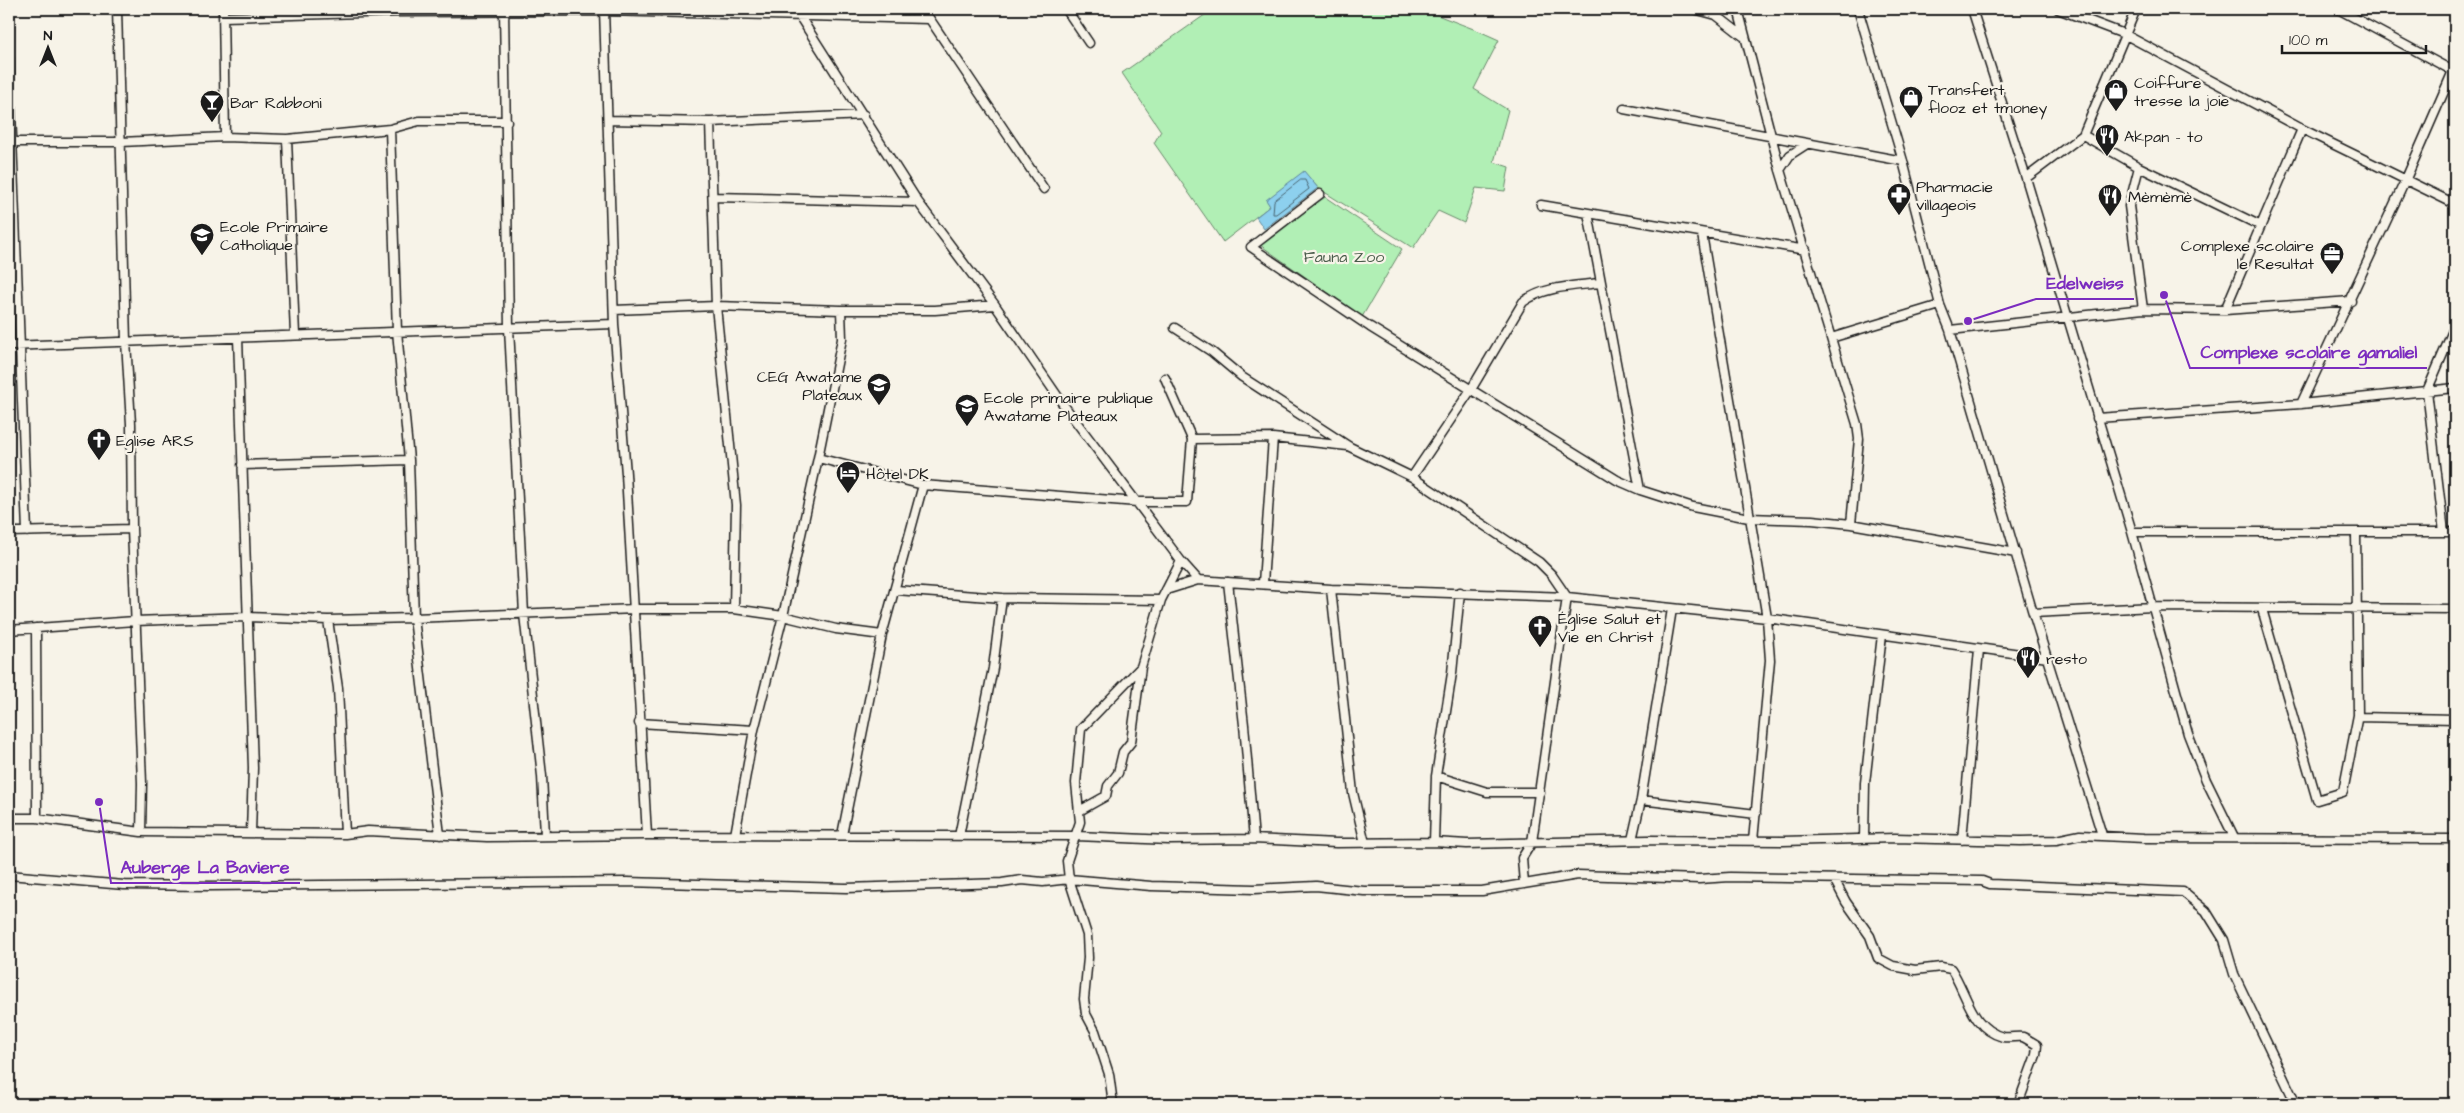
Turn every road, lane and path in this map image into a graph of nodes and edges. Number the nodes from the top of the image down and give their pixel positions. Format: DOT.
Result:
graph roads {
  1 [pos="117,9"];
  2 [pos="795,9"];
  3 [pos="923,9"];
  4 [pos="1066,9"];
  5 [pos="1694,9"];
  6 [pos="1738,9"];
  7 [pos="1858,9"];
  8 [pos="1972,9"];
  9 [pos="2058,9"];
  10 [pos="2136,9"];
  11 [pos="2338,9"];
  12 [pos="399,10"];
  13 [pos="504,10"];
  14 [pos="604,10"];
  15 [pos="2346,11"];
  16 [pos="223,13"];
  17 [pos="802,18"];
  18 [pos="929,19"];
  19 [pos="2124,34"];
  20 [pos="1743,36"];
  21 [pos="1089,43"];
  22 [pos="9,58"];
  23 [pos="2454,71"];
  24 [pos="1624,109"];
  25 [pos="864,115"];
  26 [pos="609,120"];
  27 [pos="507,121"];
  28 [pos="710,122"];
  29 [pos="390,129"];
  30 [pos="2302,129"];
  31 [pos="2083,135"];
  32 [pos="225,137"];
  33 [pos="1772,138"];
  34 [pos="287,139"];
  35 [pos="10,142"];
  36 [pos="121,142"];
  37 [pos="1807,144"];
  38 [pos="1902,161"];
  39 [pos="2139,167"];
  40 [pos="1780,170"];
  41 [pos="2026,178"];
  42 [pos="2405,181"];
  43 [pos="1044,190"];
  44 [pos="1320,194"];
  45 [pos="714,198"];
  46 [pos="918,202"];
  47 [pos="2455,204"];
  48 [pos="1542,205"];
  49 [pos="1588,213"];
  50 [pos="2261,226"];
  51 [pos="1702,234"];
  52 [pos="1806,250"];
  53 [pos="1600,283"];
  54 [pos="2351,300"];
  55 [pos="1940,305"];
  56 [pos="716,306"];
  57 [pos="995,306"];
  58 [pos="2143,309"];
  59 [pos="614,310"];
  60 [pos="842,310"];
  61 [pos="2225,310"];
  62 [pos="2067,317"];
  63 [pos="614,324"];
  64 [pos="2455,326"];
  65 [pos="509,328"];
  66 [pos="1175,328"];
  67 [pos="1950,330"];
  68 [pos="397,331"];
  69 [pos="295,335"];
  70 [pos="238,338"];
  71 [pos="1831,338"];
  72 [pos="126,341"];
  73 [pos="9,346"];
  74 [pos="20,346"];
  75 [pos="1165,378"];
  76 [pos="1472,388"];
  77 [pos="2455,388"];
  78 [pos="2427,391"];
  79 [pos="2302,404"];
  80 [pos="2097,418"];
  81 [pos="1273,438"];
  82 [pos="1192,439"];
  83 [pos="1350,447"];
  84 [pos="818,458"];
  85 [pos="409,460"];
  86 [pos="242,465"];
  87 [pos="1412,476"];
  88 [pos="923,485"];
  89 [pos="1640,490"];
  90 [pos="1137,502"];
  91 [pos="1749,518"];
  92 [pos="1851,524"];
  93 [pos="132,529"];
  94 [pos="9,532"];
  95 [pos="27,532"];
  96 [pos="2132,532"];
  97 [pos="2356,532"];
  98 [pos="2444,532"];
  99 [pos="2455,532"];
  100 [pos="2016,553"];
  101 [pos="1181,561"];
  102 [pos="1198,580"];
  103 [pos="1228,582"];
  104 [pos="1263,583"];
  105 [pos="1331,589"];
  106 [pos="896,590"];
  107 [pos="1166,590"];
  108 [pos="1460,592"];
  109 [pos="1566,596"];
  110 [pos="1002,598"];
  111 [pos="1161,600"];
  112 [pos="2153,607"];
  113 [pos="2455,608"];
  114 [pos="635,609"];
  115 [pos="1672,609"];
  116 [pos="2262,609"];
  117 [pos="2357,609"];
  118 [pos="734,610"];
  119 [pos="2033,612"];
  120 [pos="524,614"];
  121 [pos="783,616"];
  122 [pos="246,617"];
  123 [pos="414,618"];
  124 [pos="1767,618"];
  125 [pos="328,620"];
  126 [pos="135,621"];
  127 [pos="36,628"];
  128 [pos="9,630"];
  129 [pos="882,635"];
  130 [pos="1882,635"];
  131 [pos="1979,649"];
  132 [pos="2048,658"];
  133 [pos="1141,667"];
  134 [pos="2358,715"];
  135 [pos="2455,719"];
  136 [pos="639,723"];
  137 [pos="754,730"];
  138 [pos="1436,776"];
  139 [pos="1540,792"];
  140 [pos="1641,800"];
  141 [pos="1081,810"];
  142 [pos="1756,814"];
  143 [pos="9,818"];
  144 [pos="37,818"];
  145 [pos="141,832"];
  146 [pos="251,833"];
  147 [pos="345,834"];
  148 [pos="440,835"];
  149 [pos="545,835"];
  150 [pos="647,835"];
  151 [pos="735,835"];
  152 [pos="842,835"];
  153 [pos="2102,835"];
  154 [pos="959,836"];
  155 [pos="1077,836"];
  156 [pos="2234,837"];
  157 [pos="2455,838"];
  158 [pos="1254,839"];
  159 [pos="1864,839"];
  160 [pos="1632,840"];
  161 [pos="1962,840"];
  162 [pos="1753,841"];
  163 [pos="1434,842"];
  164 [pos="1532,842"];
  165 [pos="1365,843"];
  166 [pos="9,876"];
  167 [pos="1834,879"];
  168 [pos="1069,880"];
  169 [pos="1524,884"];
  170 [pos="1113,1104"];
  171 [pos="2018,1104"];
  172 [pos="2296,1104"];
  1 -- 36 [label="street"];
  2 -- 17 [label="street"];
  3 -- 18 [label="street"];
  4 -- 21 [label="street"];
  5 -- 20 [label="street"];
  6 -- 20 [label="street"];
  7 -- 38 [label="street"];
  8 -- 41 [label="street"];
  9 -- 19 [label="street"];
  10 -- 19 [label="street"];
  11 -- 15 [label="street"];
  12 -- 13 [label="street"];
  12 -- 16 [label="street"];
  13 -- 14 [label="street"];
  13 -- 27 [label="street"];
  14 -- 17 [label="street"];
  14 -- 26 [label="street"];
  15 -- 23 [label="street"];
  16 -- 32 [label="street"];
  17 -- 18 [label="street"];
  17 -- 25 [label="street"];
  18 -- 43 [label="street"];
  19 -- 30 [label="street"];
  19 -- 31 [label="street"];
  20 -- 33 [label="street"];
  22 -- 35 [label="street"];
  23 -- 42 [label="street"];
  24 -- 33 [label="street"];
  25 -- 28 [label="street"];
  25 -- 46 [label="street"];
  26 -- 28 [label="street"];
  26 -- 59 [label="street"];
  27 -- 29 [label="street"];
  27 -- 65 [label="street"];
  28 -- 45 [label="street"];
  29 -- 34 [label="street"];
  29 -- 68 [label="street"];
  30 -- 42 [label="street"];
  30 -- 50 [label="street"];
  31 -- 39 [label="street"];
  31 -- 41 [label="street"];
  32 -- 34 [label="street"];
  32 -- 36 [label="street"];
  33 -- 37 [label="street"];
  33 -- 40 [label="street"];
  34 -- 69 [label="street"];
  35 -- 36 [label="street"];
  35 -- 74 [label="street"];
  36 -- 72 [label="street"];
  37 -- 38 [label="street"];
  37 -- 40 [label="street"];
  38 -- 55 [label="street"];
  39 -- 50 [label="street"];
  39 -- 58 [label="street"];
  40 -- 52 [label="street"];
  41 -- 62 [label="street"];
  42 -- 47 [label="street"];
  42 -- 54 [label="street"];
  44 -- 76 [label="street"];
  45 -- 46 [label="street"];
  45 -- 56 [label="street"];
  46 -- 57 [label="street"];
  48 -- 49 [label="street"];
  49 -- 51 [label="street"];
  49 -- 53 [label="street"];
  50 -- 61 [label="street"];
  51 -- 52 [label="street"];
  51 -- 91 [label="street"];
  52 -- 71 [label="street"];
  53 -- 76 [label="street"];
  53 -- 89 [label="street"];
  54 -- 61 [label="street"];
  54 -- 79 [label="street"];
  55 -- 67 [label="street"];
  55 -- 71 [label="street"];
  56 -- 59 [label="street"];
  56 -- 60 [label="street"];
  56 -- 118 [label="street"];
  57 -- 60 [label="street"];
  57 -- 90 [label="street"];
  58 -- 61 [label="street"];
  58 -- 62 [label="street"];
  59 -- 63 [label="street"];
  60 -- 84 [label="street"];
  62 -- 67 [label="street"];
  62 -- 80 [label="street"];
  63 -- 65 [label="street"];
  63 -- 114 [label="street"];
  64 -- 78 [label="street"];
  65 -- 68 [label="street"];
  65 -- 120 [label="street"];
  66 -- 83 [label="street"];
  67 -- 100 [label="street"];
  68 -- 69 [label="street"];
  68 -- 85 [label="street"];
  69 -- 70 [label="street"];
  70 -- 72 [label="street"];
  70 -- 86 [label="street"];
  71 -- 92 [label="street"];
  72 -- 74 [label="street"];
  72 -- 93 [label="street"];
  73 -- 74 [label="street"];
  74 -- 95 [label="street"];
  75 -- 82 [label="street"];
  76 -- 87 [label="street"];
  76 -- 89 [label="street"];
  77 -- 78 [label="street"];
  78 -- 79 [label="street"];
  78 -- 98 [label="street"];
  79 -- 80 [label="street"];
  80 -- 96 [label="street"];
  81 -- 82 [label="street"];
  81 -- 83 [label="street"];
  81 -- 104 [label="street"];
  82 -- 90 [label="street"];
  83 -- 87 [label="street"];
  84 -- 88 [label="street"];
  84 -- 121 [label="street"];
  85 -- 86 [label="street"];
  85 -- 123 [label="street"];
  86 -- 122 [label="street"];
  87 -- 109 [label="street"];
  88 -- 90 [label="street"];
  88 -- 106 [label="street"];
  89 -- 91 [label="street"];
  90 -- 101 [label="street"];
  91 -- 92 [label="street"];
  91 -- 124 [label="street"];
  92 -- 100 [label="street"];
  93 -- 95 [label="street"];
  93 -- 126 [label="street"];
  94 -- 95 [label="street"];
  96 -- 97 [label="street"];
  96 -- 112 [label="street"];
  97 -- 98 [label="street"];
  97 -- 117 [label="street"];
  98 -- 99 [label="street"];
  100 -- 119 [label="street"];
  101 -- 102 [label="street"];
  101 -- 107 [label="street"];
  102 -- 103 [label="street"];
  102 -- 107 [label="street"];
  103 -- 104 [label="street"];
  103 -- 158 [label="street"];
  104 -- 105 [label="street"];
  105 -- 108 [label="street"];
  105 -- 165 [label="street"];
  106 -- 110 [label="street"];
  106 -- 129 [label="street"];
  107 -- 111 [label="street"];
  108 -- 109 [label="street"];
  108 -- 138 [label="street"];
  109 -- 115 [label="street"];
  109 -- 139 [label="street"];
  110 -- 111 [label="street"];
  110 -- 154 [label="street"];
  111 -- 133 [label="street"];
  112 -- 116 [label="street"];
  112 -- 119 [label="street"];
  112 -- 156 [label="street"];
  113 -- 117 [label="street"];
  114 -- 118 [label="street"];
  114 -- 120 [label="street"];
  114 -- 136 [label="street"];
  115 -- 124 [label="street"];
  115 -- 140 [label="street"];
  116 -- 117 [label="street"];
  116 -- 134 [label="street"];
  117 -- 134 [label="street"];
  118 -- 121 [label="street"];
  119 -- 132 [label="street"];
  120 -- 123 [label="street"];
  120 -- 149 [label="street"];
  121 -- 129 [label="street"];
  121 -- 137 [label="street"];
  122 -- 125 [label="street"];
  122 -- 126 [label="street"];
  122 -- 146 [label="street"];
  123 -- 125 [label="street"];
  123 -- 148 [label="street"];
  124 -- 130 [label="street"];
  124 -- 142 [label="street"];
  125 -- 147 [label="street"];
  126 -- 127 [label="street"];
  126 -- 145 [label="street"];
  127 -- 128 [label="street"];
  127 -- 144 [label="street"];
  129 -- 152 [label="street"];
  130 -- 131 [label="street"];
  130 -- 159 [label="street"];
  131 -- 132 [label="street"];
  131 -- 161 [label="street"];
  132 -- 153 [label="street"];
  133 -- 141 [label="street"];
  133 -- 141 [label="street"];
  134 -- 135 [label="street"];
  136 -- 137 [label="street"];
  136 -- 150 [label="street"];
  137 -- 151 [label="street"];
  138 -- 139 [label="street"];
  138 -- 163 [label="street"];
  139 -- 164 [label="street"];
  140 -- 142 [label="street"];
  140 -- 160 [label="street"];
  141 -- 155 [label="street"];
  142 -- 162 [label="street"];
  143 -- 144 [label="street"];
  144 -- 145 [label="street"];
  145 -- 146 [label="street"];
  146 -- 147 [label="street"];
  147 -- 148 [label="street"];
  148 -- 149 [label="street"];
  149 -- 150 [label="street"];
  150 -- 151 [label="street"];
  151 -- 152 [label="street"];
  152 -- 154 [label="street"];
  153 -- 156 [label="street"];
  153 -- 161 [label="street"];
  154 -- 155 [label="street"];
  155 -- 158 [label="street"];
  155 -- 168 [label="street"];
  156 -- 157 [label="street"];
  158 -- 165 [label="street"];
  159 -- 161 [label="street"];
  159 -- 162 [label="street"];
  160 -- 162 [label="street"];
  160 -- 164 [label="street"];
  163 -- 164 [label="street"];
  163 -- 165 [label="street"];
  164 -- 169 [label="street"];
  166 -- 168 [label="street"];
  167 -- 169 [label="street"];
  167 -- 171 [label="street"];
  167 -- 172 [label="street"];
  168 -- 169 [label="street"];
  168 -- 170 [label="street"];
}
